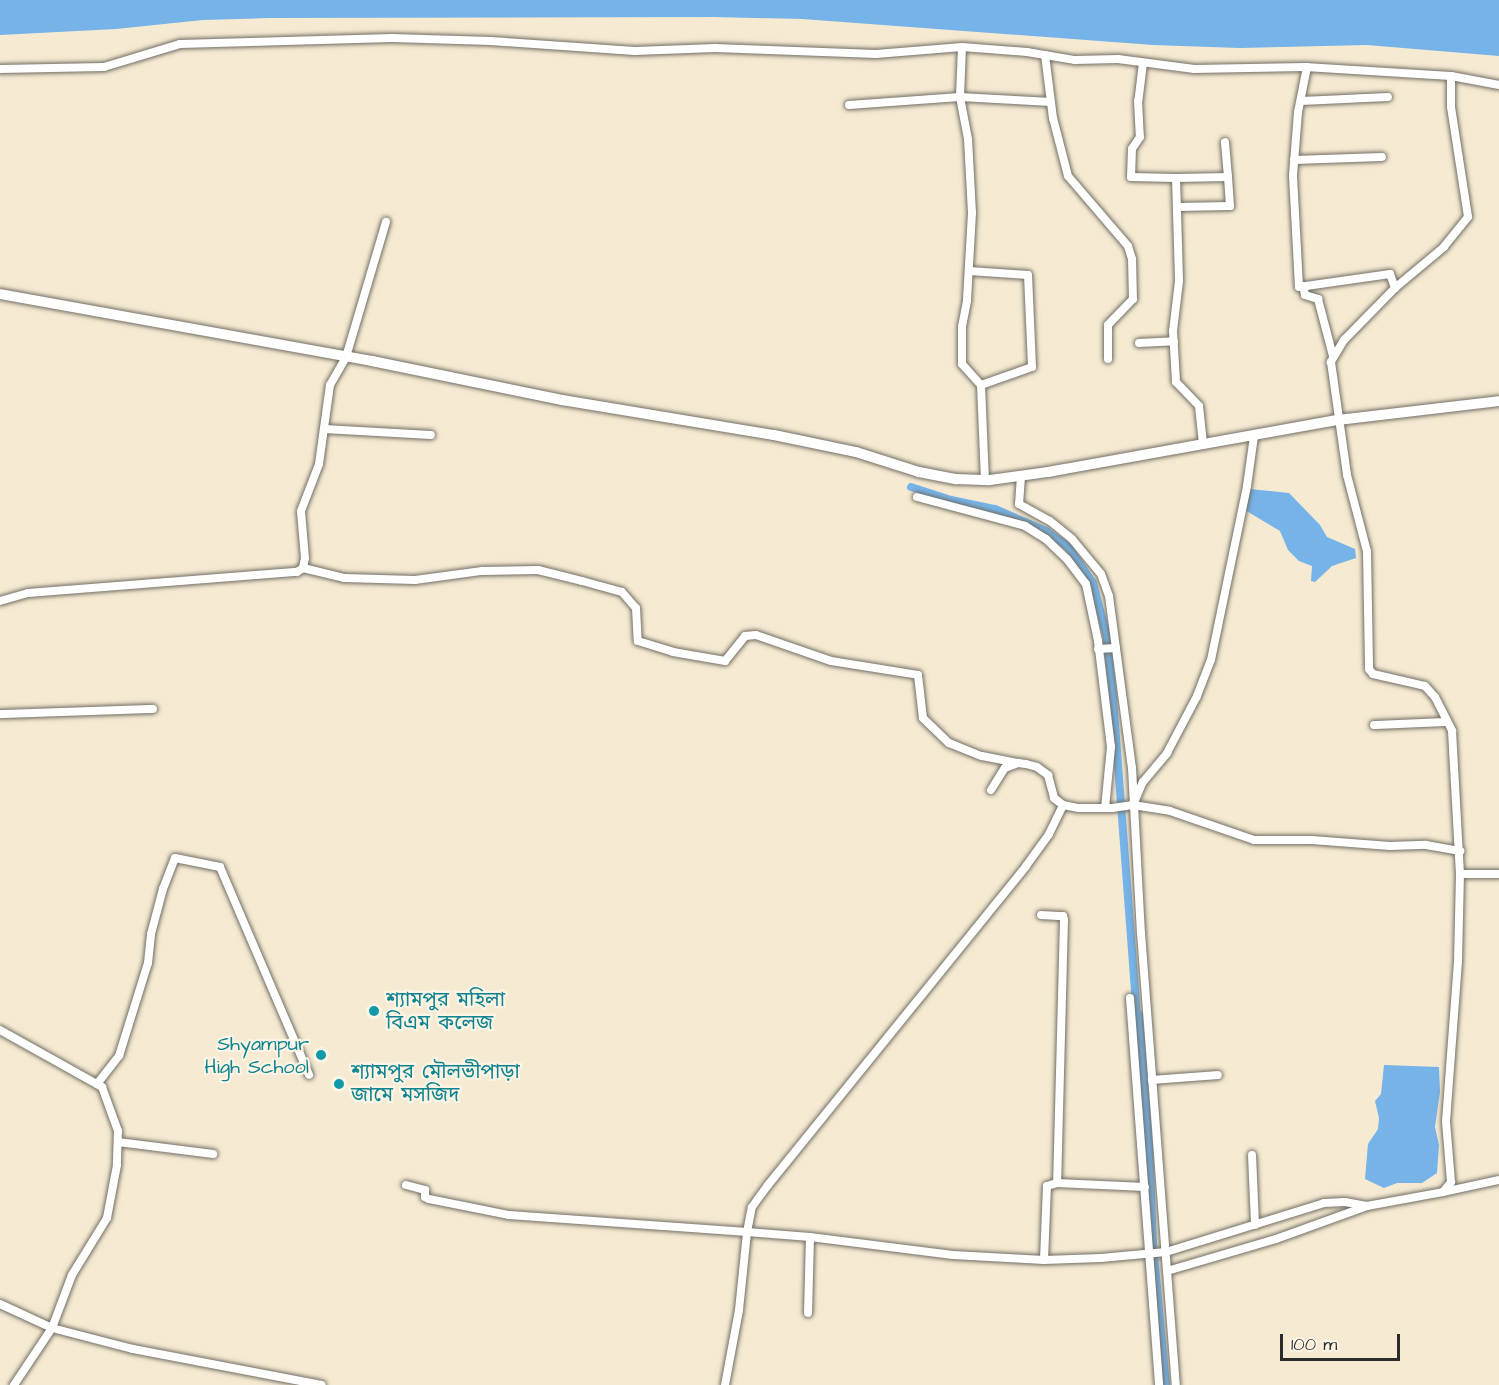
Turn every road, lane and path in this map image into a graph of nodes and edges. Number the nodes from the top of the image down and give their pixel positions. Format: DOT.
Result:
graph roads {
  1 [pos="962,47"];
  2 [pos="1045,55"];
  3 [pos="1143,63"];
  4 [pos="1307,67"];
  5 [pos="0,69"];
  6 [pos="1451,76"];
  7 [pos="1499,85"];
  8 [pos="960,97"];
  9 [pos="1388,97"];
  10 [pos="1300,101"];
  11 [pos="1051,102"];
  12 [pos="849,105"];
  13 [pos="1226,142"];
  14 [pos="1382,157"];
  15 [pos="1294,160"];
  16 [pos="1228,177"];
  17 [pos="1176,178"];
  18 [pos="1177,207"];
  19 [pos="386,222"];
  20 [pos="969,271"];
  21 [pos="1303,286"];
  22 [pos="1395,288"];
  23 [pos="0,294"];
  24 [pos="1174,341"];
  25 [pos="1139,343"];
  26 [pos="346,357"];
  27 [pos="1333,357"];
  28 [pos="1108,359"];
  29 [pos="981,385"];
  30 [pos="1499,401"];
  31 [pos="1338,420"];
  32 [pos="324,429"];
  33 [pos="431,435"];
  34 [pos="1254,436"];
  35 [pos="1203,445"];
  36 [pos="1021,476"];
  37 [pos="985,480"];
  38 [pos="917,497"];
  39 [pos="303,568"];
  40 [pos="0,601"];
  41 [pos="1106,649"];
  42 [pos="153,709"];
  43 [pos="0,714"];
  44 [pos="1447,722"];
  45 [pos="1374,725"];
  46 [pos="1018,763"];
  47 [pos="991,790"];
  48 [pos="1063,805"];
  49 [pos="1130,806"];
  50 [pos="1109,808"];
  51 [pos="1460,851"];
  52 [pos="1460,874"];
  53 [pos="1499,874"];
  54 [pos="1041,915"];
  55 [pos="1130,998"];
  56 [pos="0,1030"];
  57 [pos="309,1075"];
  58 [pos="1218,1075"];
  59 [pos="1152,1080"];
  60 [pos="98,1084"];
  61 [pos="118,1142"];
  62 [pos="213,1154"];
  63 [pos="1252,1155"];
  64 [pos="1499,1180"];
  65 [pos="1057,1183"];
  66 [pos="406,1185"];
  67 [pos="1145,1187"];
  68 [pos="1443,1192"];
  69 [pos="1367,1206"];
  70 [pos="1255,1225"];
  71 [pos="747,1232"];
  72 [pos="810,1237"];
  73 [pos="1166,1252"];
  74 [pos="1148,1254"];
  75 [pos="1044,1260"];
  76 [pos="1167,1271"];
  77 [pos="0,1304"];
  78 [pos="808,1313"];
  79 [pos="52,1328"];
  80 [pos="14,1385"];
  81 [pos="322,1385"];
  82 [pos="725,1385"];
  83 [pos="1159,1385"];
  84 [pos="1176,1385"];
  1 -- 2 [label="street"];
  1 -- 5 [label="street"];
  1 -- 8 [label="street"];
  2 -- 3 [label="street"];
  2 -- 11 [label="street"];
  3 -- 4 [label="street"];
  3 -- 17 [label="street"];
  4 -- 6 [label="street"];
  4 -- 10 [label="street"];
  6 -- 7 [label="street"];
  6 -- 22 [label="street"];
  8 -- 11 [label="street"];
  8 -- 12 [label="street"];
  8 -- 20 [label="street"];
  9 -- 10 [label="street"];
  10 -- 15 [label="street"];
  11 -- 28 [label="street"];
  13 -- 16 [label="street"];
  14 -- 15 [label="street"];
  15 -- 21 [label="street"];
  16 -- 17 [label="street"];
  16 -- 18 [label="street"];
  17 -- 18 [label="street"];
  18 -- 24 [label="street"];
  19 -- 26 [label="street"];
  20 -- 29 [label="street"];
  20 -- 29 [label="street"];
  21 -- 22 [label="street"];
  21 -- 27 [label="street"];
  22 -- 27 [label="street"];
  23 -- 26 [label="street"];
  24 -- 25 [label="street"];
  24 -- 35 [label="street"];
  26 -- 32 [label="street"];
  26 -- 37 [label="street"];
  27 -- 31 [label="street"];
  29 -- 37 [label="street"];
  30 -- 31 [label="street"];
  31 -- 34 [label="street"];
  31 -- 44 [label="street"];
  32 -- 33 [label="street"];
  32 -- 39 [label="street"];
  34 -- 35 [label="street"];
  34 -- 49 [label="street"];
  35 -- 36 [label="street"];
  36 -- 37 [label="street"];
  36 -- 41 [label="street"];
  38 -- 41 [label="street"];
  39 -- 40 [label="street"];
  39 -- 46 [label="street"];
  41 -- 49 [label="street"];
  41 -- 50 [label="street"];
  42 -- 43 [label="street"];
  44 -- 45 [label="street"];
  44 -- 51 [label="street"];
  46 -- 47 [label="street"];
  46 -- 48 [label="street"];
  48 -- 50 [label="street"];
  48 -- 71 [label="street"];
  49 -- 50 [label="street"];
  49 -- 51 [label="street"];
  49 -- 59 [label="street"];
  51 -- 52 [label="street"];
  52 -- 53 [label="street"];
  52 -- 68 [label="street"];
  54 -- 65 [label="street"];
  55 -- 67 [label="street"];
  56 -- 60 [label="street"];
  57 -- 60 [label="street"];
  58 -- 59 [label="street"];
  59 -- 73 [label="street"];
  60 -- 61 [label="street"];
  61 -- 62 [label="street"];
  61 -- 79 [label="street"];
  63 -- 70 [label="street"];
  64 -- 68 [label="street"];
  65 -- 67 [label="street"];
  65 -- 75 [label="street"];
  66 -- 71 [label="street"];
  67 -- 74 [label="street"];
  68 -- 69 [label="street"];
  69 -- 70 [label="street"];
  69 -- 76 [label="street"];
  70 -- 73 [label="street"];
  71 -- 72 [label="street"];
  71 -- 82 [label="street"];
  72 -- 75 [label="street"];
  72 -- 78 [label="street"];
  73 -- 74 [label="street"];
  73 -- 76 [label="street"];
  74 -- 75 [label="street"];
  74 -- 83 [label="street"];
  76 -- 84 [label="street"];
  77 -- 79 [label="street"];
  79 -- 80 [label="street"];
  79 -- 81 [label="street"];
}
